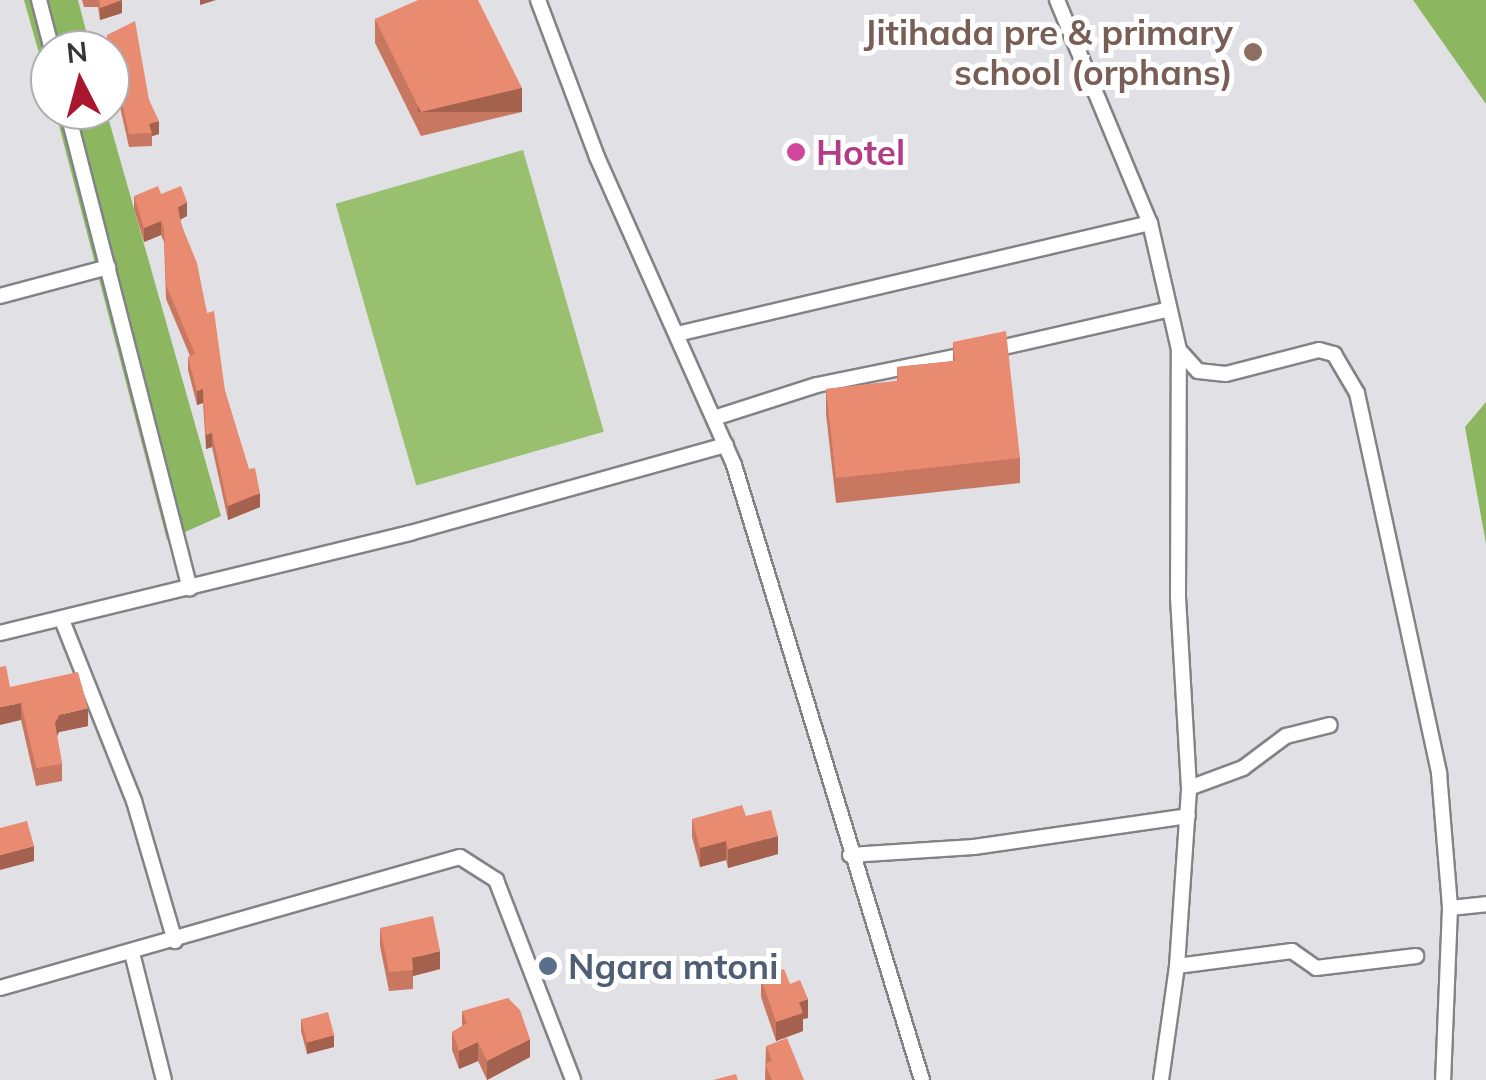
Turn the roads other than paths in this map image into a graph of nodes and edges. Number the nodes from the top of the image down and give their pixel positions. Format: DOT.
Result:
graph roads {
  1 [pos="38,0"];
  2 [pos="538,0"];
  3 [pos="1056,0"];
  4 [pos="46,30"];
  5 [pos="72,130"];
  6 [pos="1150,222"];
  7 [pos="108,268"];
  8 [pos="0,296"];
  9 [pos="1166,310"];
  10 [pos="677,334"];
  11 [pos="1179,350"];
  12 [pos="714,418"];
  13 [pos="726,445"];
  14 [pos="190,588"];
  15 [pos="62,620"];
  16 [pos="0,633"];
  17 [pos="1330,725"];
  18 [pos="1189,788"];
  19 [pos="1188,816"];
  20 [pos="850,855"];
  21 [pos="1486,904"];
  22 [pos="1450,908"];
  23 [pos="175,941"];
  24 [pos="132,952"];
  25 [pos="1416,956"];
  26 [pos="1177,966"];
  27 [pos="0,988"];
  28 [pos="164,1080"];
  29 [pos="573,1080"];
  30 [pos="922,1080"];
  31 [pos="1161,1080"];
  32 [pos="1443,1080"];
  1 -- 4 [label="street"];
  2 -- 10 [label="street"];
  3 -- 6 [label="street"];
  5 -- 7 [label="street"];
  6 -- 9 [label="street"];
  6 -- 10 [label="street"];
  7 -- 8 [label="street"];
  7 -- 14 [label="street"];
  9 -- 11 [label="street"];
  9 -- 12 [label="street"];
  10 -- 12 [label="street"];
  11 -- 18 [label="street"];
  11 -- 22 [label="street"];
  12 -- 13 [label="street"];
  13 -- 14 [label="street"];
  13 -- 20 [label="street"];
  14 -- 15 [label="street"];
  15 -- 16 [label="street"];
  15 -- 23 [label="street"];
  17 -- 18 [label="street"];
  18 -- 19 [label="street"];
  19 -- 20 [label="street"];
  19 -- 26 [label="street"];
  20 -- 30 [label="street"];
  21 -- 22 [label="street"];
  22 -- 32 [label="street"];
  23 -- 24 [label="street"];
  23 -- 29 [label="street"];
  24 -- 27 [label="street"];
  24 -- 28 [label="street"];
  25 -- 26 [label="street"];
  26 -- 31 [label="street"];
}
